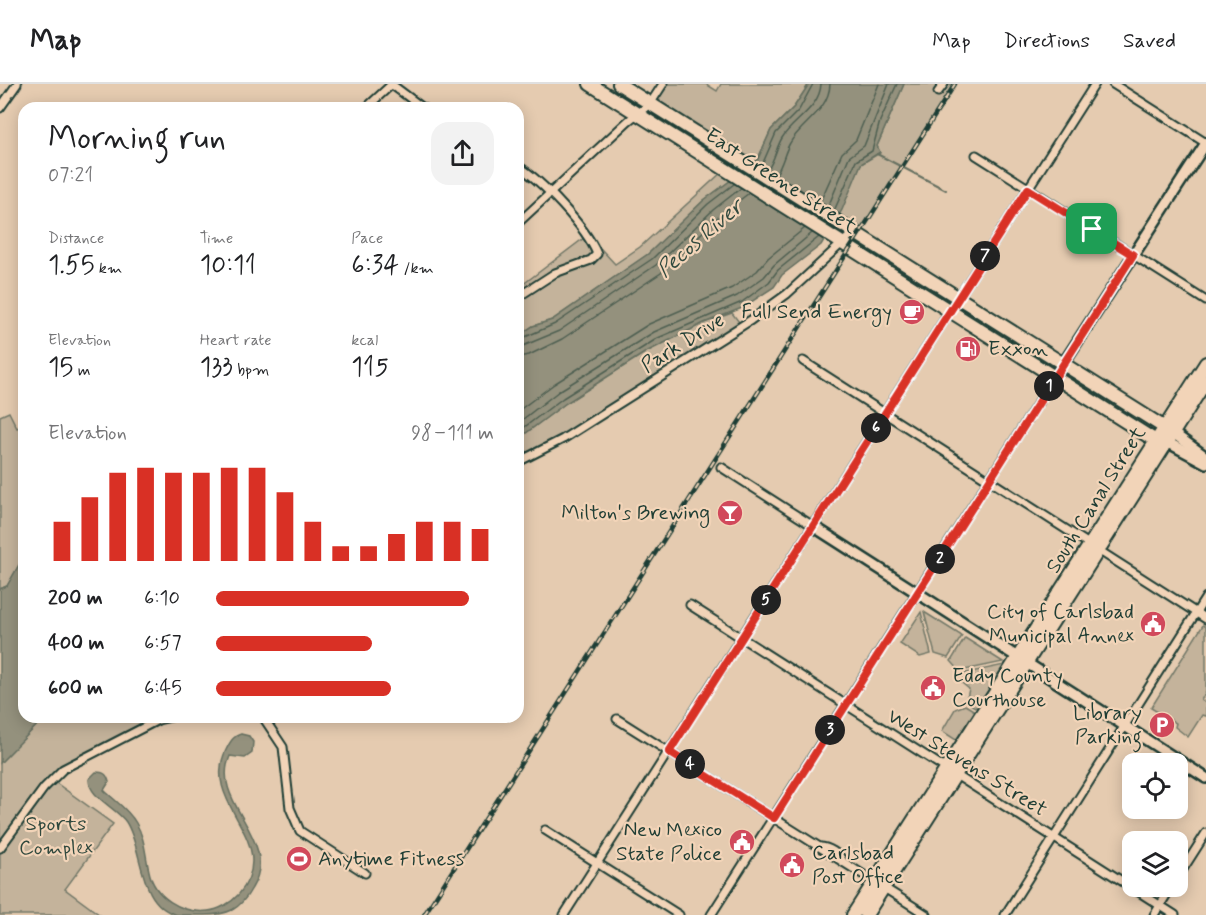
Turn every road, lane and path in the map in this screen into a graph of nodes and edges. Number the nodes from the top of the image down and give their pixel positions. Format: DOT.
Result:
graph roads {
  1 [pos="17,84"];
  2 [pos="392,84"];
  3 [pos="590,84"];
  4 [pos="619,84"];
  5 [pos="663,84"];
  6 [pos="944,84"];
  7 [pos="1095,84"];
  8 [pos="1113,84"];
  9 [pos="938,92"];
  10 [pos="372,102"];
  11 [pos="415,102"];
  12 [pos="650,104"];
  13 [pos="0,108"];
  14 [pos="638,113"];
  15 [pos="1206,143"];
  16 [pos="975,155"];
  17 [pos="524,170"];
  18 [pos="1028,189"];
  19 [pos="549,194"];
  20 [pos="524,217"];
  21 [pos="852,234"];
  22 [pos="837,241"];
  23 [pos="1133,255"];
  24 [pos="524,293"];
  25 [pos="959,298"];
  26 [pos="1206,301"];
  27 [pos="951,310"];
  28 [pos="803,361"];
  29 [pos="1206,363"];
  30 [pos="1064,364"];
  31 [pos="1055,376"];
  32 [pos="1206,381"];
  33 [pos="885,413"];
  34 [pos="1165,436"];
  35 [pos="1206,457"];
  36 [pos="524,459"];
  37 [pos="1206,463"];
  38 [pos="721,467"];
  39 [pos="989,480"];
  40 [pos="813,526"];
  41 [pos="1094,548"];
  42 [pos="918,593"];
  43 [pos="1206,597"];
  44 [pos="690,605"];
  45 [pos="1196,613"];
  46 [pos="1206,619"];
  47 [pos="742,638"];
  48 [pos="1023,660"];
  49 [pos="846,705"];
  50 [pos="617,719"];
  51 [pos="151,723"];
  52 [pos="267,723"];
  53 [pos="1125,726"];
  54 [pos="669,752"];
  55 [pos="950,772"];
  56 [pos="1206,778"];
  57 [pos="774,818"];
  58 [pos="545,830"];
  59 [pos="1206,833"];
  60 [pos="1054,838"];
  61 [pos="0,848"];
  62 [pos="1188,861"];
  63 [pos="597,863"];
  64 [pos="365,873"];
  65 [pos="879,885"];
  66 [pos="1165,897"];
  67 [pos="1160,905"];
  68 [pos="564,915"];
  69 [pos="679,915"];
  70 [pos="711,915"];
  71 [pos="853,915"];
  72 [pos="866,915"];
  73 [pos="927,915"];
  74 [pos="1005,915"];
  75 [pos="1154,915"];
  76 [pos="1175,915"];
  1 -- 13 [label="street"];
  2 -- 10 [label="street"];
  2 -- 11 [label="street"];
  3 -- 14 [label="highway, East Greene Street"];
  4 -- 12 [label="highway, East Greene Street"];
  5 -- 12 [label="street"];
  6 -- 9 [label="street"];
  7 -- 18 [label="street"];
  8 -- 15 [label="street"];
  12 -- 14 [label="street"];
  12 -- 21 [label="highway, East Greene Street"];
  14 -- 19 [label="street"];
  14 -- 22 [label="highway, East Greene Street"];
  15 -- 23 [label="street"];
  16 -- 18 [label="street"];
  17 -- 19 [label="street"];
  18 -- 23 [label="street"];
  18 -- 25 [label="street"];
  19 -- 20 [label="street"];
  19 -- 24 [label="street"];
  21 -- 22 [label="street, Park Drive"];
  21 -- 25 [label="highway, East Greene Street"];
  22 -- 27 [label="highway, East Greene Street"];
  22 -- 36 [label="street, Park Drive"];
  23 -- 26 [label="street"];
  23 -- 30 [label="street"];
  25 -- 27 [label="street"];
  25 -- 30 [label="highway, East Greene Street"];
  27 -- 31 [label="highway, East Greene Street"];
  27 -- 33 [label="street"];
  28 -- 33 [label="street"];
  29 -- 34 [label="highway, South Canal Street"];
  30 -- 31 [label="street"];
  30 -- 34 [label="highway, East Greene Street"];
  31 -- 34 [label="highway, East Greene Street"];
  31 -- 39 [label="street"];
  32 -- 34 [label="highway, South Canal Street"];
  33 -- 39 [label="street"];
  33 -- 40 [label="street"];
  34 -- 35 [label="street"];
  34 -- 37 [label="street"];
  34 -- 41 [label="highway, South Canal Street"];
  38 -- 40 [label="street"];
  39 -- 41 [label="street"];
  39 -- 42 [label="street"];
  40 -- 42 [label="street"];
  40 -- 47 [label="street"];
  41 -- 45 [label="street"];
  41 -- 48 [label="highway, South Canal Street"];
  42 -- 48 [label="street"];
  42 -- 49 [label="street"];
  43 -- 45 [label="street"];
  44 -- 47 [label="street, West Stevens Street"];
  45 -- 46 [label="street"];
  45 -- 53 [label="street"];
  47 -- 49 [label="street, West Stevens Street"];
  47 -- 54 [label="street"];
  48 -- 53 [label="street"];
  48 -- 55 [label="highway, South Canal Street"];
  49 -- 55 [label="street, West Stevens Street"];
  49 -- 57 [label="street"];
  50 -- 54 [label="street"];
  51 -- 61 [label="street"];
  52 -- 64 [label="street"];
  53 -- 56 [label="street"];
  53 -- 60 [label="street"];
  54 -- 57 [label="street"];
  54 -- 63 [label="street"];
  55 -- 60 [label="street, West Stevens Street"];
  55 -- 65 [label="highway, South Canal Street"];
  57 -- 65 [label="street"];
  57 -- 70 [label="street"];
  58 -- 63 [label="street"];
  59 -- 62 [label="street"];
  60 -- 67 [label="street, West Stevens Street"];
  60 -- 74 [label="street"];
  63 -- 68 [label="street"];
  63 -- 69 [label="street"];
  65 -- 71 [label="highway"];
  65 -- 72 [label="highway"];
  65 -- 73 [label="street"];
  66 -- 67 [label="street"];
  67 -- 75 [label="street"];
  67 -- 76 [label="street, West Stevens Street"];
}
